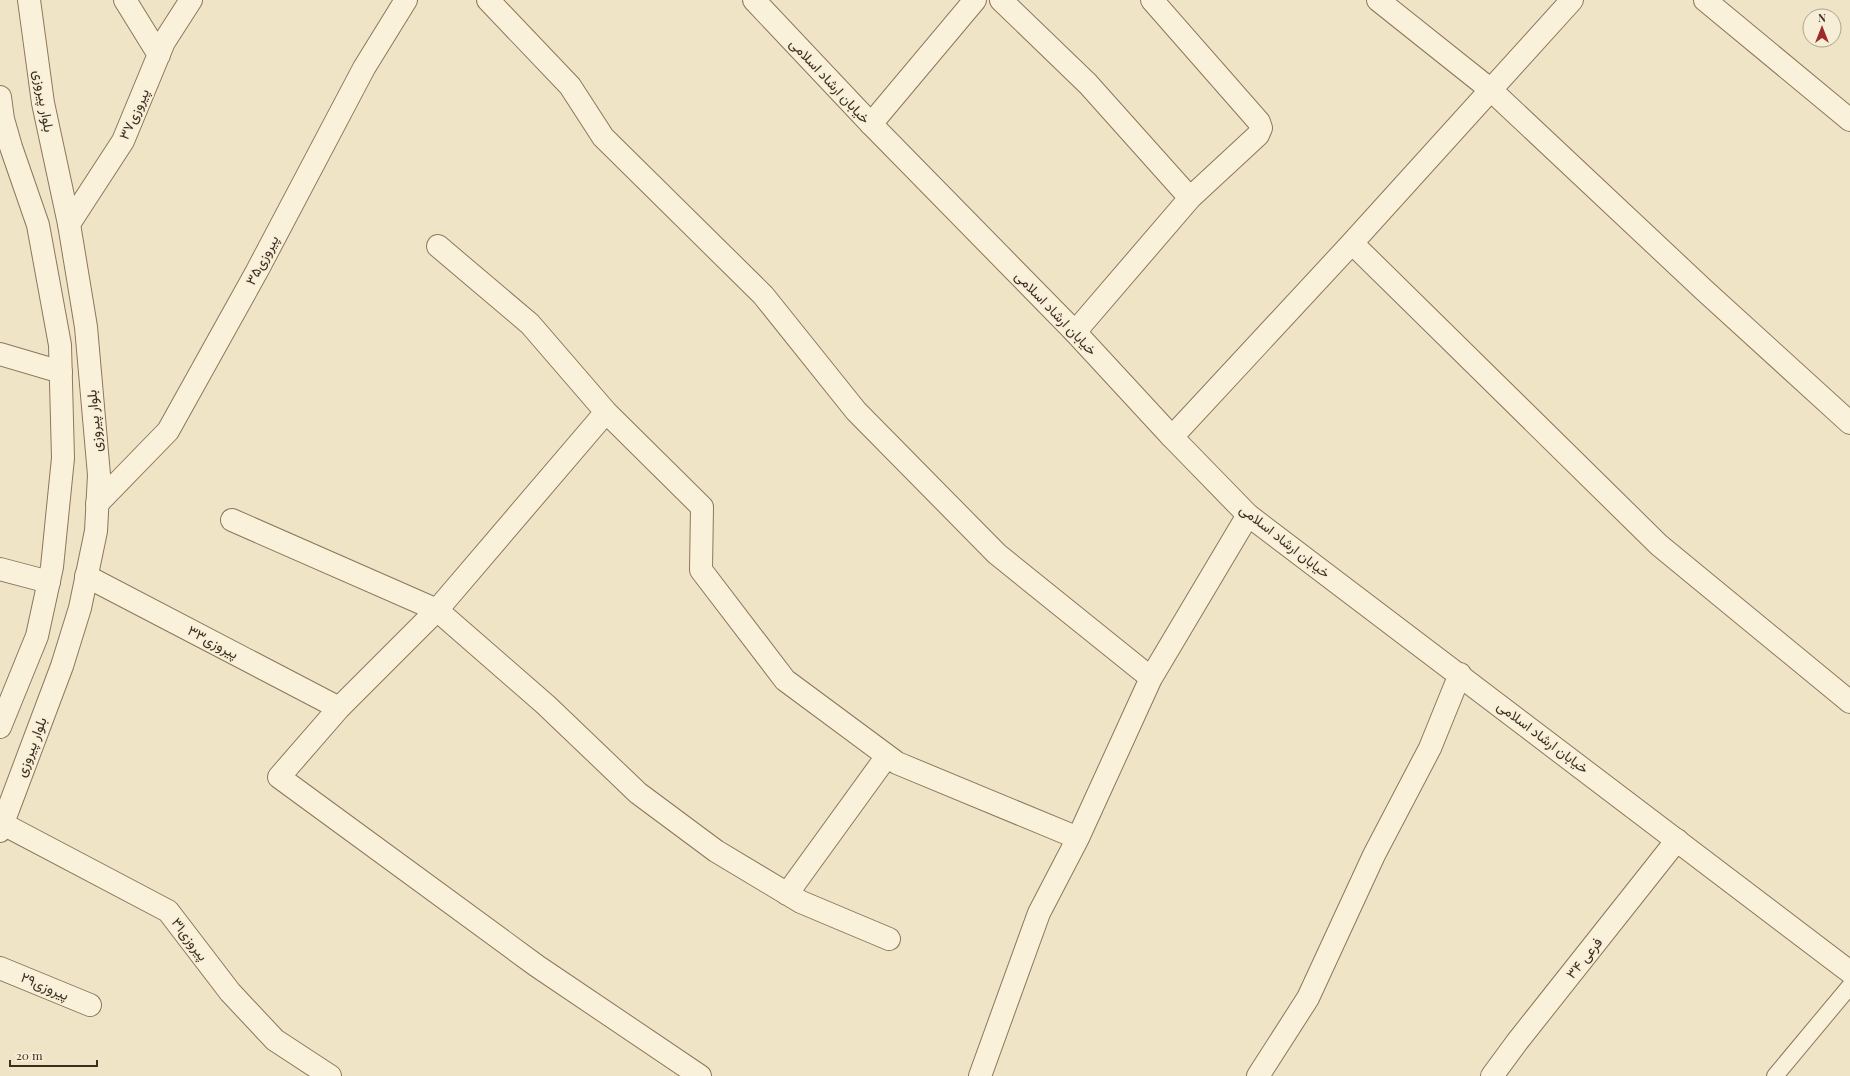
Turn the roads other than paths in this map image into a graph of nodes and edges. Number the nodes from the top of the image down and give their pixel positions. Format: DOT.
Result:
graph roads {
  1 [pos="29,0"];
  2 [pos="125,0"];
  3 [pos="191,0"];
  4 [pos="406,0"];
  5 [pos="488,0"];
  6 [pos="754,0"];
  7 [pos="975,0"];
  8 [pos="1001,0"];
  9 [pos="1152,0"];
  10 [pos="1378,0"];
  11 [pos="1572,0"];
  12 [pos="1705,0"];
  13 [pos="159,55"];
  14 [pos="1491,90"];
  15 [pos="0,97"];
  16 [pos="2,118"];
  17 [pos="1850,120"];
  18 [pos="871,124"];
  19 [pos="1190,198"];
  20 [pos="68,224"];
  21 [pos="1352,243"];
  22 [pos="438,246"];
  23 [pos="1075,332"];
  24 [pos="0,354"];
  25 [pos="60,372"];
  26 [pos="606,412"];
  27 [pos="1850,423"];
  28 [pos="1172,437"];
  29 [pos="97,504"];
  30 [pos="1248,515"];
  31 [pos="232,520"];
  32 [pos="0,569"];
  33 [pos="86,576"];
  34 [pos="49,582"];
  35 [pos="437,610"];
  36 [pos="1460,674"];
  37 [pos="1151,678"];
  38 [pos="1850,702"];
  39 [pos="339,708"];
  40 [pos="0,728"];
  41 [pos="887,756"];
  42 [pos="1,828"];
  43 [pos="1078,838"];
  44 [pos="1677,840"];
  45 [pos="787,894"];
  46 [pos="889,939"];
  47 [pos="0,968"];
  48 [pos="1850,972"];
  49 [pos="1850,986"];
  50 [pos="90,1005"];
  51 [pos="330,1076"];
  52 [pos="700,1076"];
  53 [pos="980,1076"];
  54 [pos="1258,1076"];
  55 [pos="1492,1076"];
  56 [pos="1775,1076"];
  1 -- 20 [label="street, بلوار پیروزی"];
  2 -- 13 [label="street"];
  3 -- 13 [label="street, پیروزی۳۷"];
  4 -- 29 [label="street, پیروزی۳۵"];
  5 -- 37 [label="street"];
  6 -- 18 [label="street, خیابان ارشاد اسلامی"];
  7 -- 18 [label="street"];
  8 -- 19 [label="street"];
  9 -- 19 [label="street"];
  10 -- 14 [label="street"];
  11 -- 14 [label="street"];
  12 -- 17 [label="street"];
  13 -- 20 [label="street, پیروزی۳۷"];
  14 -- 21 [label="street"];
  14 -- 27 [label="street"];
  15 -- 16 [label="street"];
  16 -- 25 [label="street"];
  18 -- 23 [label="street, خیابان ارشاد اسلامی"];
  19 -- 23 [label="street"];
  20 -- 29 [label="street, بلوار پیروزی"];
  21 -- 28 [label="street"];
  21 -- 38 [label="street"];
  22 -- 26 [label="street"];
  23 -- 28 [label="street, خیابان ارشاد اسلامی"];
  24 -- 25 [label="street"];
  25 -- 34 [label="street"];
  26 -- 35 [label="street"];
  26 -- 41 [label="street"];
  28 -- 30 [label="street, خیابان ارشاد اسلامی"];
  29 -- 33 [label="street, بلوار پیروزی"];
  30 -- 36 [label="street, خیابان ارشاد اسلامی"];
  30 -- 37 [label="street"];
  31 -- 35 [label="street"];
  32 -- 34 [label="street"];
  33 -- 39 [label="street, پیروزی۳۳"];
  33 -- 42 [label="street, بلوار پیروزی"];
  34 -- 40 [label="street"];
  35 -- 39 [label="street"];
  35 -- 45 [label="street"];
  36 -- 44 [label="street, خیابان ارشاد اسلامی"];
  36 -- 54 [label="street"];
  37 -- 43 [label="street"];
  39 -- 52 [label="street"];
  41 -- 43 [label="street"];
  41 -- 45 [label="street"];
  42 -- 51 [label="street, پیروزی۳۱"];
  43 -- 53 [label="street"];
  44 -- 48 [label="street, خیابان ارشاد اسلامی"];
  44 -- 55 [label="street, فرعی ۳۴"];
  45 -- 46 [label="street"];
  47 -- 50 [label="street, پیروزی۲۹"];
  49 -- 56 [label="lane"];
}
